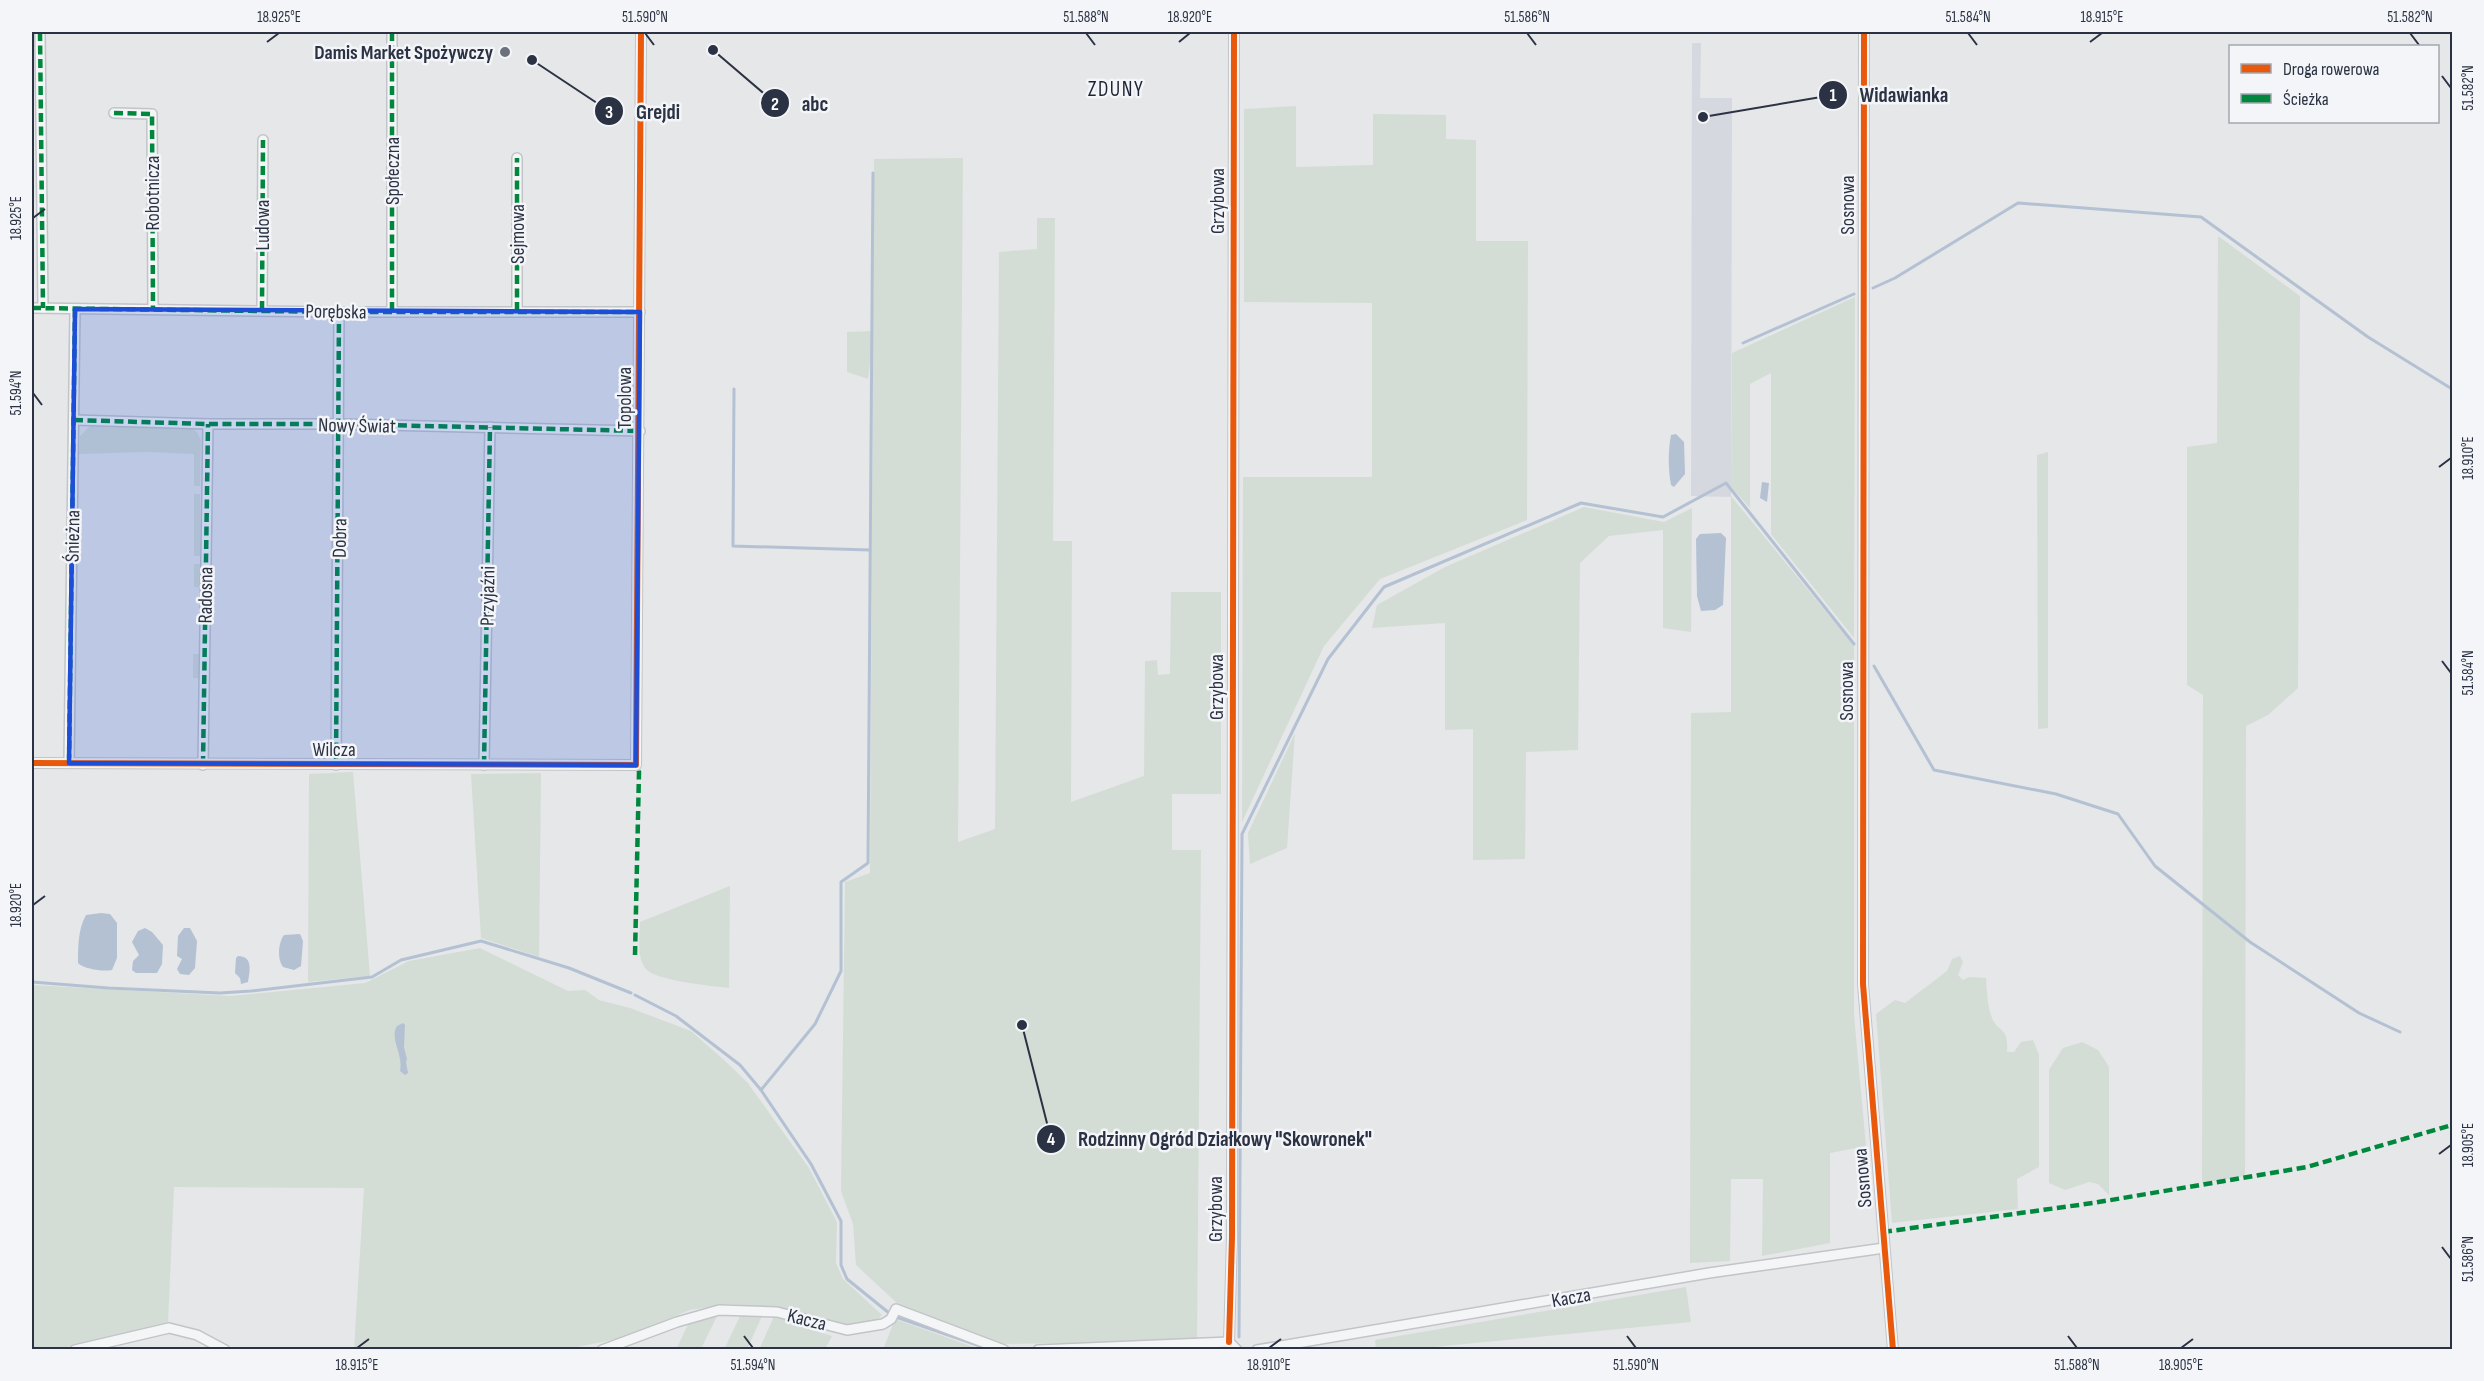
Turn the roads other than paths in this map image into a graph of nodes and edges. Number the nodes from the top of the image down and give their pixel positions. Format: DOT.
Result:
graph roads {
  1 [pos="40,32"];
  2 [pos="392,32"];
  3 [pos="641,32"];
  4 [pos="1234,32"];
  5 [pos="1864,32"];
  6 [pos="114,113"];
  7 [pos="263,140"];
  8 [pos="517,158"];
  9 [pos="32,308"];
  10 [pos="43,308"];
  11 [pos="75,309"];
  12 [pos="153,309"];
  13 [pos="262,310"];
  14 [pos="392,311"];
  15 [pos="517,311"];
  16 [pos="339,312"];
  17 [pos="640,312"];
  18 [pos="74,420"];
  19 [pos="208,424"];
  20 [pos="340,424"];
  21 [pos="490,427"];
  22 [pos="640,431"];
  23 [pos="32,763"];
  24 [pos="69,763"];
  25 [pos="203,765"];
  26 [pos="336,765"];
  27 [pos="484,765"];
  28 [pos="636,765"];
  29 [pos="1884,1248"];
  30 [pos="1229,1342"];
  31 [pos="75,1350"];
  32 [pos="225,1350"];
  33 [pos="602,1350"];
  34 [pos="1004,1350"];
  35 [pos="1038,1350"];
  36 [pos="1237,1350"];
  37 [pos="1257,1350"];
  38 [pos="1893,1350"];
  1 -- 10 [label="street"];
  2 -- 14 [label="street, Społeczna"];
  3 -- 17 [label="street, Topolowa"];
  4 -- 30 [label="street, Grzybowa"];
  5 -- 29 [label="street, Sosnowa"];
  6 -- 12 [label="street, Robotnicza"];
  7 -- 13 [label="street, Ludowa"];
  8 -- 15 [label="street, Sejmowa"];
  9 -- 10 [label="street, Porębska"];
  10 -- 11 [label="street, Porębska"];
  11 -- 12 [label="street, Porębska"];
  11 -- 18 [label="street, Śnieżna"];
  12 -- 13 [label="street, Porębska"];
  13 -- 16 [label="street, Porębska"];
  14 -- 15 [label="street, Porębska"];
  14 -- 16 [label="street, Porębska"];
  15 -- 17 [label="street, Porębska"];
  16 -- 20 [label="street, Dobra"];
  17 -- 22 [label="street, Topolowa"];
  18 -- 19 [label="street, Nowy Świat"];
  18 -- 24 [label="street, Śnieżna"];
  19 -- 20 [label="street, Nowy Świat"];
  19 -- 25 [label="street, Radosna"];
  20 -- 21 [label="street, Nowy Świat"];
  20 -- 26 [label="street, Dobra"];
  21 -- 22 [label="street, Nowy Świat"];
  21 -- 27 [label="street, Przyjaźni"];
  22 -- 28 [label="street, Topolowa"];
  23 -- 24 [label="street, Wilcza"];
  24 -- 25 [label="street, Wilcza"];
  25 -- 26 [label="street, Wilcza"];
  26 -- 27 [label="street, Wilcza"];
  27 -- 28 [label="street, Wilcza"];
  29 -- 37 [label="street, Kacza"];
  29 -- 38 [label="street, Sosnowa"];
  30 -- 35 [label="street"];
  30 -- 36 [label="street"];
  31 -- 32 [label="street"];
  33 -- 34 [label="street, Kacza"];
}
